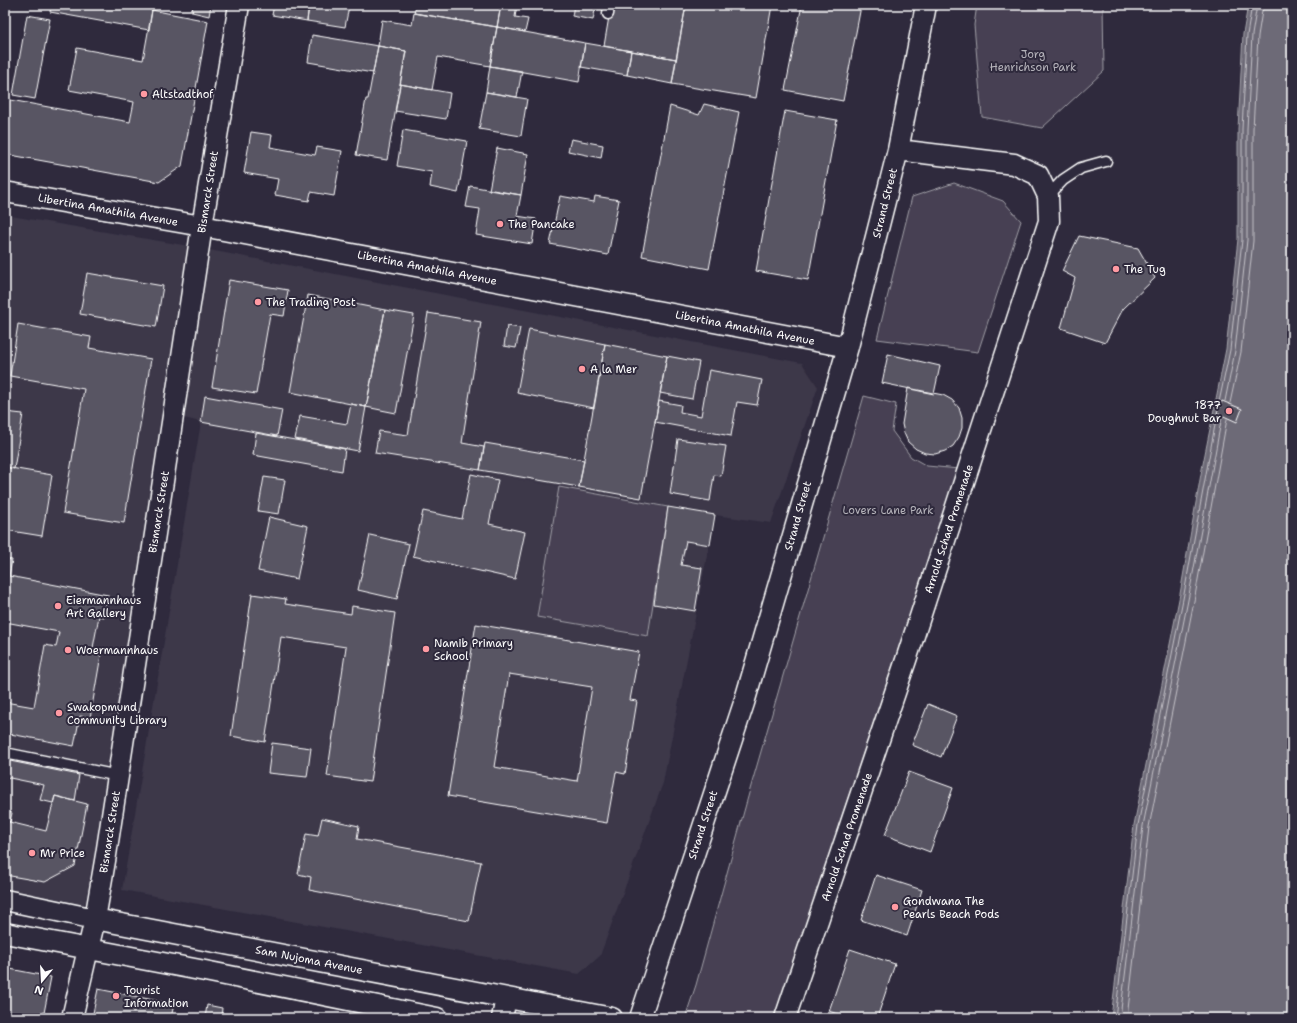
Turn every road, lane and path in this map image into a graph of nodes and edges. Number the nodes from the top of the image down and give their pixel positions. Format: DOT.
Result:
graph roads {
  1 [pos="239,5"];
  2 [pos="926,5"];
  3 [pos="898,150"];
  4 [pos="1106,161"];
  5 [pos="5,192"];
  6 [pos="1048,196"];
  7 [pos="202,226"];
  8 [pos="848,347"];
  9 [pos="5,753"];
  10 [pos="119,776"];
  11 [pos="5,900"];
  12 [pos="95,919"];
  13 [pos="5,933"];
  14 [pos="211,941"];
  15 [pos="88,948"];
  16 [pos="342,966"];
  17 [pos="205,970"];
  18 [pos="335,998"];
  19 [pos="506,998"];
  20 [pos="72,1018"];
  21 [pos="437,1018"];
  22 [pos="502,1018"];
  23 [pos="612,1018"];
  24 [pos="640,1018"];
  25 [pos="785,1018"];
  1 -- 7 [label="street, Bismarck Street"];
  2 -- 3 [label="street, Strand Street"];
  3 -- 6 [label="street, Arnold Schad Promenade"];
  3 -- 8 [label="street, Strand Street"];
  4 -- 6 [label="lane"];
  5 -- 7 [label="street, Libertina Amathila Avenue"];
  6 -- 25 [label="street, Arnold Schad Promenade"];
  7 -- 8 [label="street, Libertina Amathila Avenue"];
  7 -- 10 [label="street, Bismarck Street"];
  8 -- 24 [label="street, Strand Street"];
  9 -- 10 [label="lane"];
  10 -- 12 [label="street, Bismarck Street"];
  11 -- 12 [label="street, Sam Nujoma Avenue"];
  12 -- 14 [label="street, Sam Nujoma Avenue"];
  12 -- 15 [label="street, Bismarck Street"];
  13 -- 15 [label="street"];
  14 -- 16 [label="street, Sam Nujoma Avenue"];
  14 -- 17 [label="street"];
  15 -- 17 [label="street"];
  15 -- 20 [label="street, Bismarck Street"];
  16 -- 18 [label="street"];
  16 -- 19 [label="street, Sam Nujoma Avenue"];
  17 -- 18 [label="street"];
  18 -- 21 [label="street"];
  19 -- 22 [label="street"];
  19 -- 23 [label="street, Sam Nujoma Avenue"];
}
